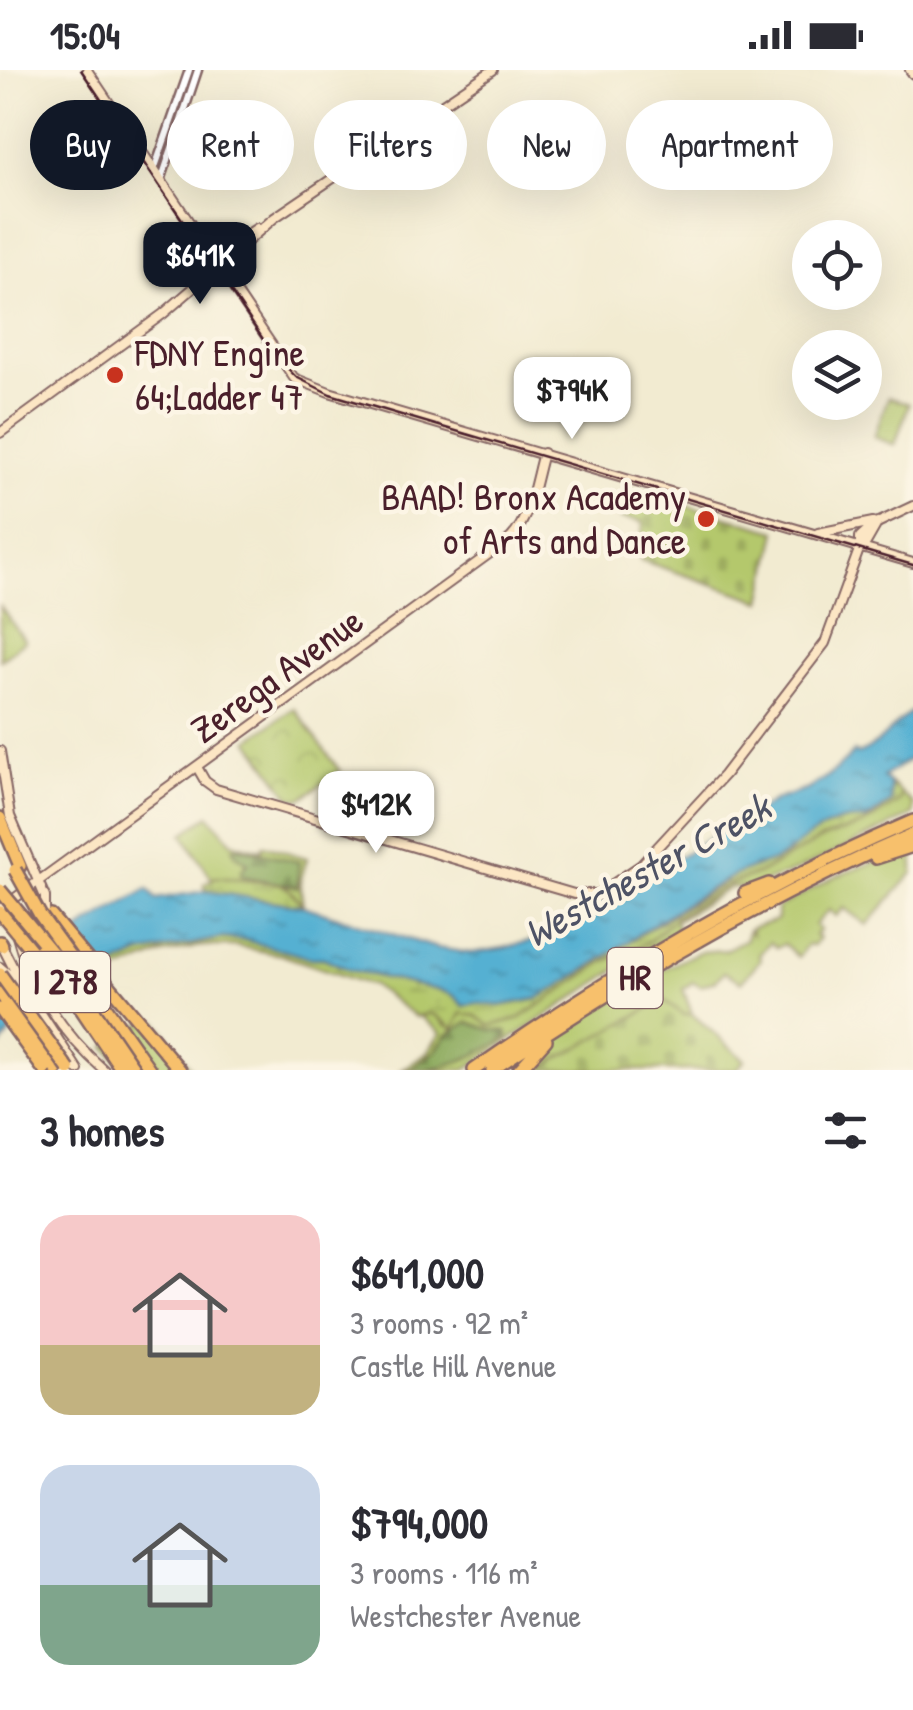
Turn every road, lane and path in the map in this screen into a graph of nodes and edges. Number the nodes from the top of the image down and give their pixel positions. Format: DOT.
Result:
graph roads {
  1 [pos="87,70"];
  2 [pos="189,70"];
  3 [pos="198,70"];
  4 [pos="493,70"];
  5 [pos="154,170"];
  6 [pos="161,181"];
  7 [pos="274,218"];
  8 [pos="214,256"];
  9 [pos="224,262"];
  10 [pos="212,272"];
  11 [pos="0,433"];
  12 [pos="543,453"];
  13 [pos="913,506"];
  14 [pos="878,522"];
  15 [pos="814,533"];
  16 [pos="868,539"];
  17 [pos="860,547"];
  18 [pos="877,552"];
  19 [pos="912,563"];
  20 [pos="0,751"];
  21 [pos="197,767"];
  22 [pos="0,818"];
  23 [pos="913,821"];
  24 [pos="0,834"];
  25 [pos="913,834"];
  26 [pos="913,846"];
  27 [pos="848,864"];
  28 [pos="18,868"];
  29 [pos="39,882"];
  30 [pos="784,889"];
  31 [pos="0,890"];
  32 [pos="745,893"];
  33 [pos="0,899"];
  34 [pos="770,910"];
  35 [pos="0,911"];
  36 [pos="50,916"];
  37 [pos="681,928"];
  38 [pos="15,929"];
  39 [pos="1,943"];
  40 [pos="698,949"];
  41 [pos="661,950"];
  42 [pos="651,968"];
  43 [pos="0,971"];
  44 [pos="34,982"];
  45 [pos="24,987"];
  46 [pos="0,993"];
  47 [pos="0,1010"];
  48 [pos="573,1016"];
  49 [pos="0,1020"];
  50 [pos="56,1032"];
  51 [pos="88,1055"];
  52 [pos="130,1067"];
  53 [pos="72,1069"];
  54 [pos="40,1070"];
  55 [pos="56,1070"];
  56 [pos="104,1070"];
  57 [pos="113,1070"];
  58 [pos="150,1070"];
  59 [pos="172,1070"];
  60 [pos="180,1070"];
  61 [pos="474,1070"];
  62 [pos="492,1070"];
  63 [pos="519,1070"];
  1 -- 5 [label="main road"];
  2 -- 5 [label="street"];
  3 -- 6 [label="street"];
  4 -- 7 [label="main road"];
  5 -- 6 [label="main road"];
  6 -- 8 [label="main road"];
  7 -- 8 [label="main road"];
  7 -- 9 [label="main road"];
  8 -- 12 [label="main road"];
  10 -- 11 [label="main road"];
  12 -- 15 [label="main road"];
  12 -- 21 [label="main road, Zerega Avenue"];
  13 -- 14 [label="main road"];
  14 -- 15 [label="main road"];
  14 -- 16 [label="main road"];
  14 -- 17 [label="main road"];
  15 -- 17 [label="main road"];
  16 -- 17 [label="main road"];
  16 -- 18 [label="main road"];
  17 -- 18 [label="main road"];
  17 -- 21 [label="main road"];
  18 -- 19 [label="main road"];
  20 -- 29 [label="main road"];
  21 -- 29 [label="main road, Zerega Avenue"];
  22 -- 28 [label="highway"];
  23 -- 30 [label="highway, HR"];
  24 -- 28 [label="highway"];
  25 -- 27 [label="highway, HR"];
  26 -- 27 [label="highway"];
  27 -- 30 [label="highway, HR"];
  28 -- 36 [label="highway, bridge"];
  28 -- 58 [label="highway, bridge"];
  29 -- 35 [label="main road, Zerega Avenue"];
  29 -- 44 [label="main road"];
  30 -- 32 [label="highway"];
  30 -- 34 [label="highway"];
  30 -- 41 [label="highway, HR"];
  30 -- 42 [label="highway, HR"];
  31 -- 52 [label="highway, bridge"];
  33 -- 52 [label="highway, I 278, bridge"];
  35 -- 57 [label="highway, I 278, bridge"];
  36 -- 59 [label="highway"];
  36 -- 60 [label="highway"];
  37 -- 41 [label="highway"];
  38 -- 44 [label="main road"];
  39 -- 45 [label="main road"];
  40 -- 42 [label="highway"];
  41 -- 61 [label="highway, HR"];
  42 -- 48 [label="highway, HR"];
  43 -- 45 [label="main road"];
  43 -- 53 [label="highway, bridge"];
  44 -- 51 [label="main road"];
  45 -- 50 [label="main road"];
  46 -- 55 [label="highway"];
  47 -- 54 [label="highway"];
  48 -- 62 [label="highway, HR"];
  48 -- 63 [label="highway"];
  49 -- 54 [label="highway"];
  50 -- 51 [label="main road"];
  50 -- 53 [label="main road"];
  51 -- 53 [label="street"];
  51 -- 56 [label="main road"];
}
